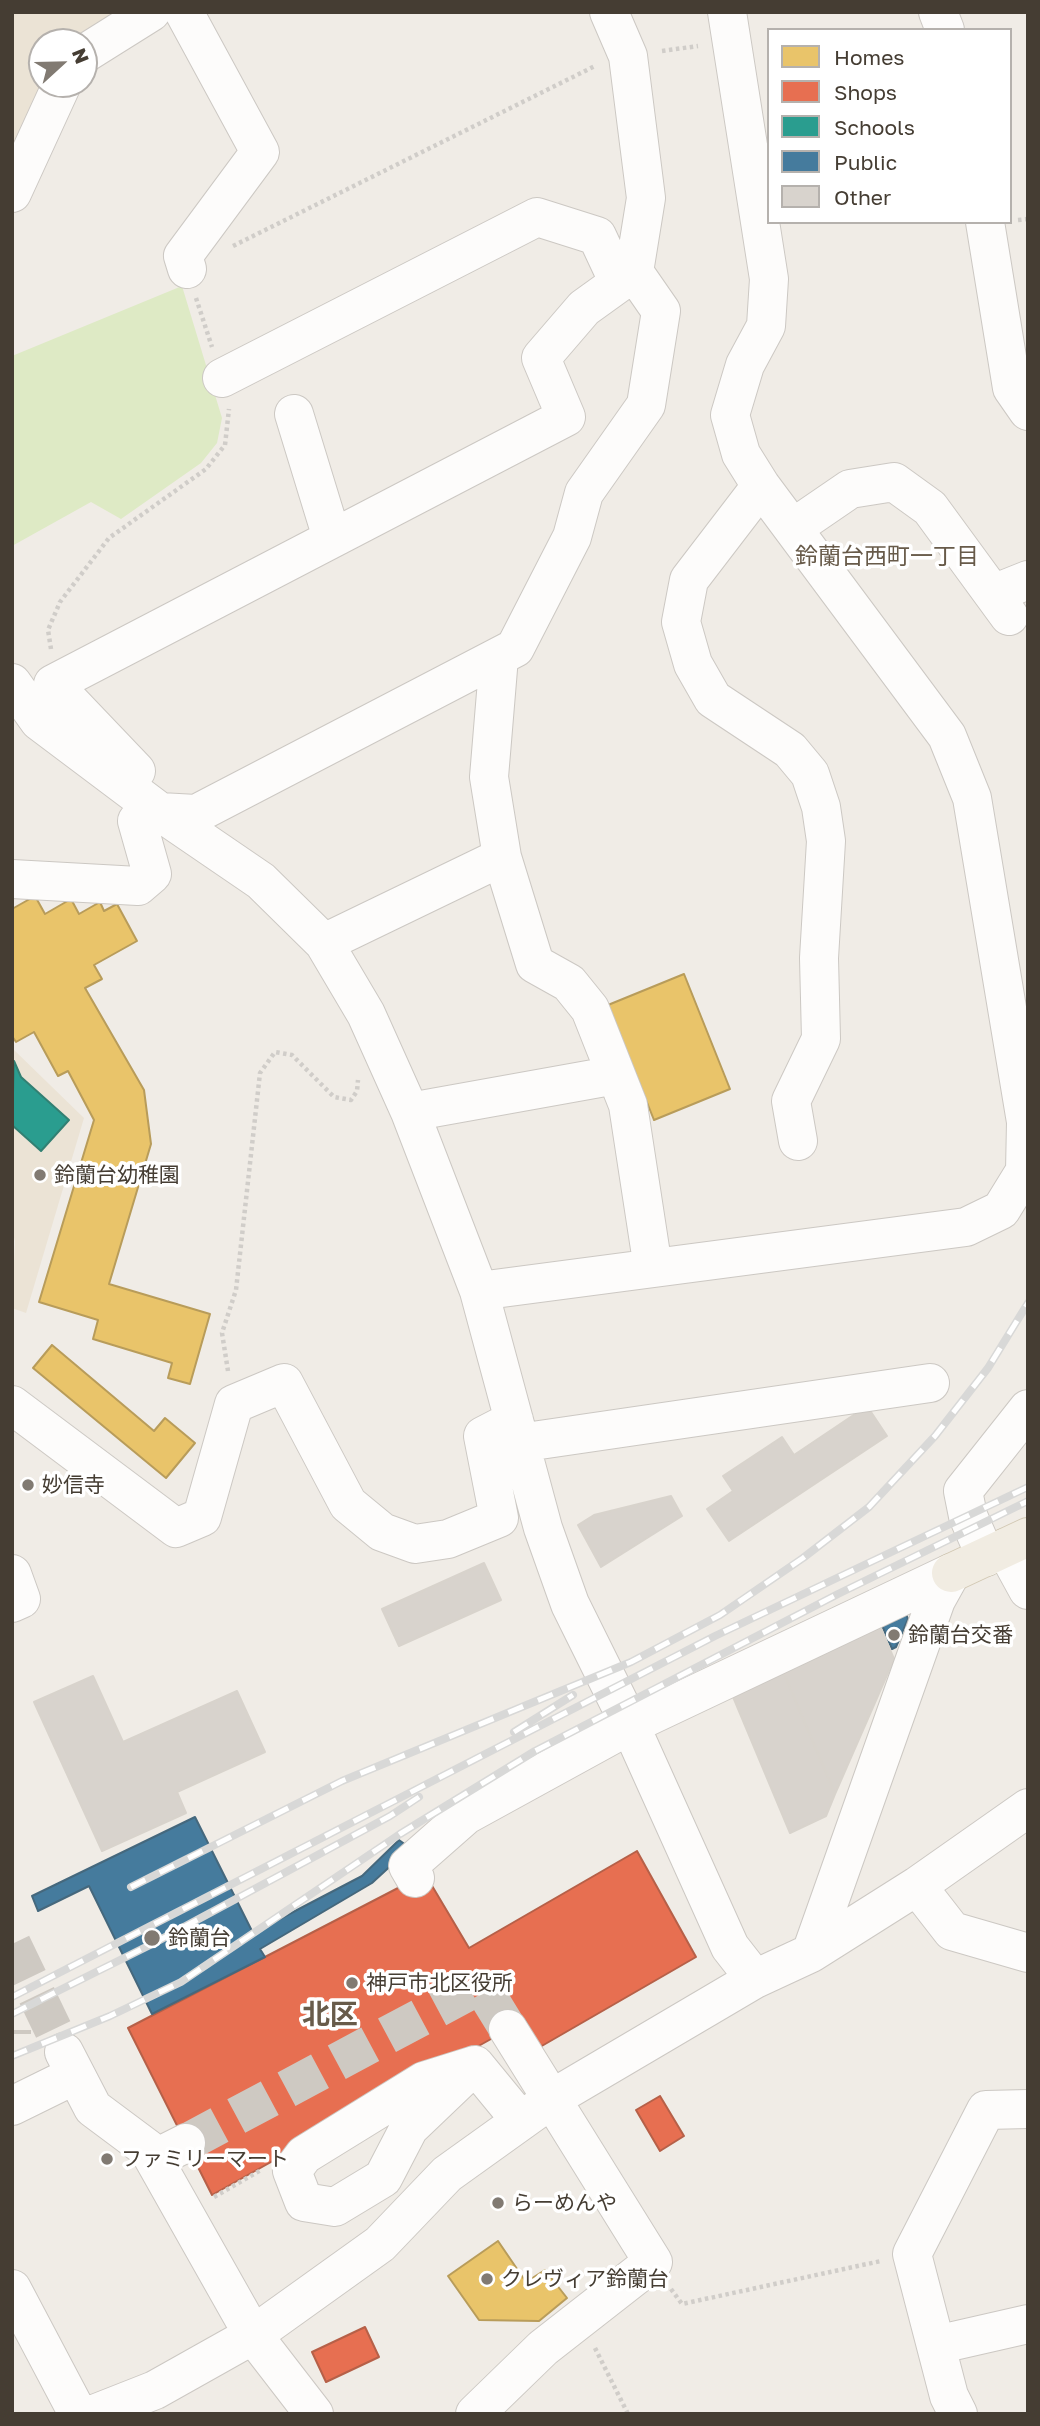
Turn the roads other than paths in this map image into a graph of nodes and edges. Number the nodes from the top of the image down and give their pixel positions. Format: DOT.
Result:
graph roads {
  1 [pos="151,12"];
  2 [pos="184,12"];
  3 [pos="609,12"];
  4 [pos="98,45"];
  5 [pos="742,50"];
  6 [pos="56,98"];
  7 [pos="12,193"];
  8 [pos="985,224"];
  9 [pos="187,269"];
  10 [pos="626,277"];
  11 [pos="222,378"];
  12 [pos="1028,411"];
  13 [pos="293,414"];
  14 [pos="761,486"];
  15 [pos="793,528"];
  16 [pos="332,538"];
  17 [pos="1010,597"];
  18 [pos="499,657"];
  19 [pos="12,683"];
  20 [pos="160,812"];
  21 [pos="502,857"];
  22 [pos="12,879"];
  23 [pos="324,943"];
  24 [pos="617,1075"];
  25 [pos="410,1112"];
  26 [pos="1027,1121"];
  27 [pos="798,1141"];
  28 [pos="653,1268"];
  29 [pos="479,1291"];
  30 [pos="930,1383"];
  31 [pos="12,1405"];
  32 [pos="1028,1409"];
  33 [pos="516,1432"];
  34 [pos="1009,1456"];
  35 [pos="1006,1548"];
  36 [pos="951,1573"];
  37 [pos="12,1574"];
  38 [pos="1028,1590"];
  39 [pos="12,1603"];
  40 [pos="631,1725"];
  41 [pos="1028,1808"];
  42 [pos="410,1865"];
  43 [pos="917,1886"];
  44 [pos="811,1953"];
  45 [pos="1028,1953"];
  46 [pos="755,1979"];
  47 [pos="508,2029"];
  48 [pos="475,2065"];
  49 [pos="553,2098"];
  50 [pos="12,2106"];
  51 [pos="1028,2109"];
  52 [pos="521,2121"];
  53 [pos="12,2289"];
  54 [pos="1028,2324"];
  55 [pos="253,2334"];
  56 [pos="936,2345"];
  57 [pos="309,2412"];
  58 [pos="78,2414"];
  59 [pos="94,2414"];
  60 [pos="475,2414"];
  61 [pos="958,2414"];
  1 -- 4 [label="street"];
  2 -- 9 [label="street"];
  3 -- 10 [label="street"];
  5 -- 14 [label="street"];
  6 -- 7 [label="street"];
  8 -- 12 [label="street"];
  10 -- 11 [label="street"];
  10 -- 16 [label="street"];
  10 -- 18 [label="street"];
  13 -- 16 [label="street"];
  14 -- 15 [label="street"];
  14 -- 27 [label="street"];
  15 -- 17 [label="street"];
  15 -- 26 [label="street"];
  16 -- 20 [label="street"];
  18 -- 20 [label="street"];
  18 -- 21 [label="street"];
  19 -- 20 [label="street"];
  20 -- 22 [label="street"];
  20 -- 23 [label="street"];
  21 -- 23 [label="street"];
  21 -- 24 [label="street"];
  23 -- 25 [label="street"];
  24 -- 25 [label="street"];
  24 -- 28 [label="street"];
  25 -- 29 [label="street"];
  26 -- 28 [label="street"];
  28 -- 29 [label="street"];
  29 -- 33 [label="street"];
  30 -- 33 [label="street"];
  31 -- 33 [label="street"];
  32 -- 34 [label="street"];
  33 -- 40 [label="street"];
  34 -- 35 [label="street"];
  35 -- 36 [label="main road"];
  35 -- 38 [label="street"];
  36 -- 40 [label="street"];
  36 -- 44 [label="street"];
  37 -- 39 [label="street"];
  40 -- 42 [label="street"];
  40 -- 46 [label="street"];
  41 -- 43 [label="street"];
  43 -- 44 [label="street"];
  43 -- 45 [label="street"];
  44 -- 46 [label="street"];
  46 -- 49 [label="street"];
  47 -- 49 [label="street"];
  48 -- 52 [label="street"];
  49 -- 52 [label="street"];
  49 -- 60 [label="street"];
  50 -- 55 [label="street"];
  51 -- 56 [label="street"];
  52 -- 55 [label="street"];
  53 -- 58 [label="street"];
  54 -- 56 [label="street"];
  55 -- 57 [label="street"];
  55 -- 59 [label="street"];
  56 -- 61 [label="street"];
}
